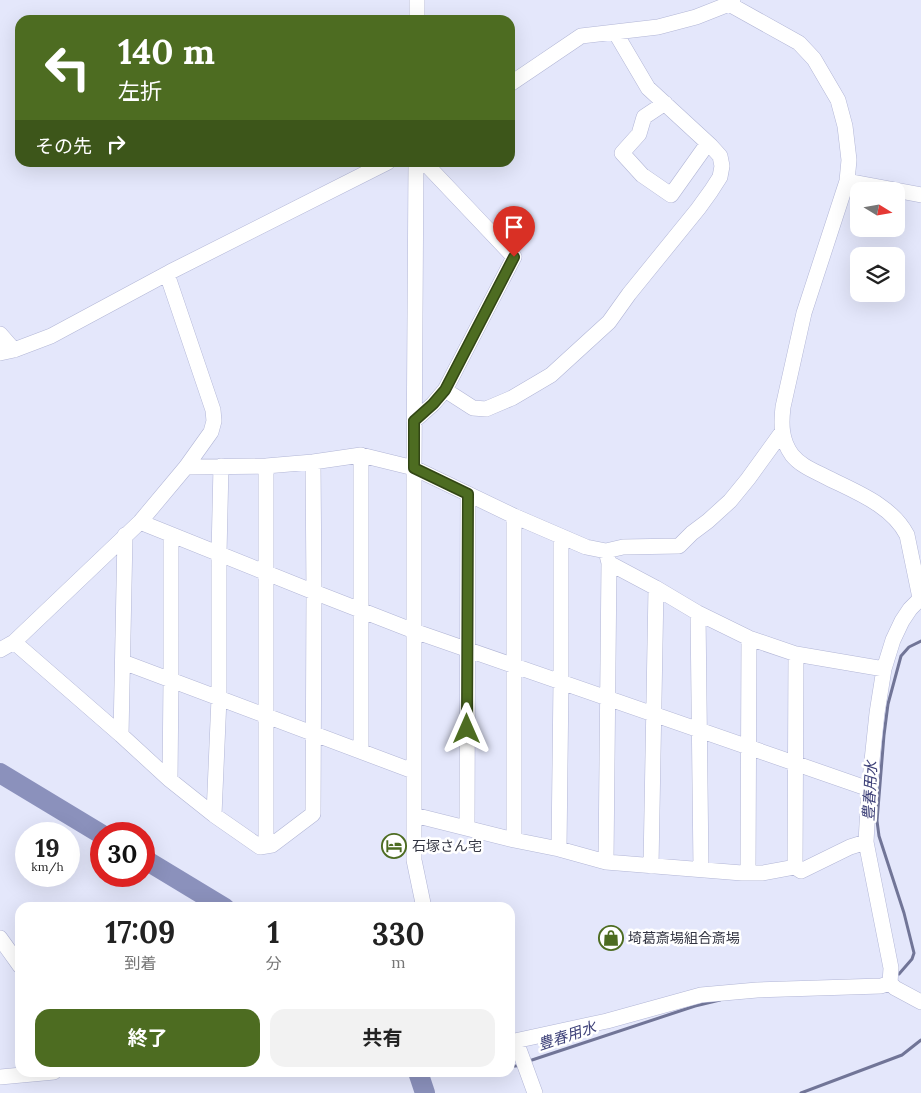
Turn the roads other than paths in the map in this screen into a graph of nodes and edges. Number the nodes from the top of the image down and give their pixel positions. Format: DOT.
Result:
graph roads {
  1 [pos="417,0"];
  2 [pos="731,2"];
  3 [pos="416,15"];
  4 [pos="615,32"];
  5 [pos="515,81"];
  6 [pos="665,103"];
  7 [pos="708,143"];
  8 [pos="378,167"];
  9 [pos="416,167"];
  10 [pos="429,167"];
  11 [pos="847,181"];
  12 [pos="921,195"];
  13 [pos="167,274"];
  14 [pos="0,334"];
  15 [pos="7,351"];
  16 [pos="445,390"];
  17 [pos="414,421"];
  18 [pos="782,432"];
  19 [pos="361,455"];
  20 [pos="313,462"];
  21 [pos="221,466"];
  22 [pos="266,466"];
  23 [pos="186,467"];
  24 [pos="414,468"];
  25 [pos="468,494"];
  26 [pos="514,516"];
  27 [pos="140,522"];
  28 [pos="171,534"];
  29 [pos="124,535"];
  30 [pos="561,537"];
  31 [pos="219,554"];
  32 [pos="607,557"];
  33 [pos="266,573"];
  34 [pos="656,588"];
  35 [pos="314,592"];
  36 [pos="921,598"];
  37 [pos="361,610"];
  38 [pos="698,613"];
  39 [pos="414,631"];
  40 [pos="749,638"];
  41 [pos="14,642"];
  42 [pos="468,649"];
  43 [pos="0,650"];
  44 [pos="796,654"];
  45 [pos="123,662"];
  46 [pos="514,665"];
  47 [pos="884,669"];
  48 [pos="171,680"];
  49 [pos="561,681"];
  50 [pos="608,697"];
  51 [pos="218,698"];
  52 [pos="654,714"];
  53 [pos="266,716"];
  54 [pos="698,730"];
  55 [pos="313,734"];
  56 [pos="121,735"];
  57 [pos="748,747"];
  58 [pos="361,751"];
  59 [pos="795,762"];
  60 [pos="413,770"];
  61 [pos="170,780"];
  62 [pos="869,789"];
  63 [pos="214,814"];
  64 [pos="414,815"];
  65 [pos="467,828"];
  66 [pos="514,840"];
  67 [pos="866,842"];
  68 [pos="266,846"];
  69 [pos="559,848"];
  70 [pos="606,862"];
  71 [pos="651,866"];
  72 [pos="795,867"];
  73 [pos="701,869"];
  74 [pos="748,873"];
  75 [pos="423,902"];
  76 [pos="0,938"];
  77 [pos="15,959"];
  78 [pos="890,983"];
  79 [pos="921,1002"];
  80 [pos="515,1041"];
  81 [pos="515,1046"];
  82 [pos="15,1076"];
  83 [pos="0,1077"];
  84 [pos="535,1093"];
  1 -- 3 [label="street"];
  2 -- 4 [label="street"];
  2 -- 11 [label="street"];
  4 -- 5 [label="street"];
  4 -- 6 [label="street"];
  6 -- 7 [label="street"];
  6 -- 7 [label="street"];
  7 -- 16 [label="street"];
  8 -- 13 [label="street"];
  9 -- 17 [label="street"];
  10 -- 16 [label="street"];
  11 -- 12 [label="street"];
  11 -- 18 [label="street"];
  13 -- 15 [label="street"];
  13 -- 23 [label="street"];
  14 -- 15 [label="street"];
  16 -- 17 [label="street"];
  17 -- 24 [label="street"];
  18 -- 32 [label="street"];
  18 -- 36 [label="street"];
  19 -- 20 [label="street"];
  19 -- 24 [label="street"];
  19 -- 37 [label="street"];
  20 -- 22 [label="street"];
  20 -- 35 [label="street"];
  21 -- 22 [label="street"];
  21 -- 23 [label="street"];
  21 -- 31 [label="street"];
  22 -- 33 [label="street"];
  23 -- 27 [label="street"];
  24 -- 25 [label="street"];
  24 -- 39 [label="street"];
  25 -- 26 [label="street"];
  25 -- 42 [label="street"];
  26 -- 30 [label="street"];
  26 -- 46 [label="street"];
  27 -- 28 [label="street"];
  27 -- 29 [label="street"];
  28 -- 31 [label="street"];
  28 -- 48 [label="street"];
  29 -- 41 [label="street"];
  29 -- 45 [label="street"];
  30 -- 32 [label="street"];
  30 -- 49 [label="street"];
  31 -- 33 [label="street"];
  31 -- 51 [label="street"];
  32 -- 34 [label="street"];
  32 -- 50 [label="street"];
  33 -- 35 [label="street"];
  33 -- 53 [label="street"];
  34 -- 38 [label="street"];
  34 -- 52 [label="street"];
  35 -- 37 [label="street"];
  35 -- 55 [label="street"];
  36 -- 47 [label="street"];
  37 -- 39 [label="street"];
  37 -- 58 [label="street"];
  38 -- 40 [label="street"];
  38 -- 54 [label="street"];
  39 -- 42 [label="street"];
  39 -- 60 [label="street"];
  40 -- 44 [label="street"];
  40 -- 57 [label="street"];
  41 -- 43 [label="street"];
  41 -- 56 [label="street"];
  42 -- 46 [label="street"];
  42 -- 65 [label="street"];
  44 -- 47 [label="street"];
  44 -- 59 [label="street"];
  45 -- 48 [label="street"];
  45 -- 56 [label="street"];
  46 -- 49 [label="street"];
  46 -- 66 [label="street"];
  47 -- 62 [label="street"];
  48 -- 51 [label="street"];
  48 -- 61 [label="street"];
  49 -- 50 [label="street"];
  49 -- 69 [label="street"];
  50 -- 52 [label="street"];
  50 -- 70 [label="street"];
  51 -- 53 [label="street"];
  51 -- 63 [label="street"];
  52 -- 54 [label="street"];
  52 -- 71 [label="street"];
  53 -- 55 [label="street"];
  53 -- 68 [label="street"];
  54 -- 57 [label="street"];
  54 -- 73 [label="street"];
  55 -- 58 [label="street"];
  55 -- 68 [label="street"];
  56 -- 61 [label="street"];
  57 -- 59 [label="street"];
  57 -- 74 [label="street"];
  58 -- 60 [label="street"];
  59 -- 62 [label="street"];
  59 -- 72 [label="street"];
  60 -- 64 [label="street"];
  61 -- 63 [label="street"];
  62 -- 67 [label="street"];
  63 -- 68 [label="street"];
  64 -- 65 [label="street"];
  64 -- 75 [label="street"];
  65 -- 66 [label="street"];
  66 -- 69 [label="street"];
  67 -- 72 [label="street"];
  67 -- 78 [label="street"];
  69 -- 70 [label="street"];
  70 -- 71 [label="street"];
  71 -- 73 [label="street"];
  72 -- 74 [label="street"];
  73 -- 74 [label="street"];
  76 -- 77 [label="street"];
  78 -- 79 [label="street"];
  78 -- 80 [label="street"];
  81 -- 84 [label="street"];
  82 -- 83 [label="street"];
}
